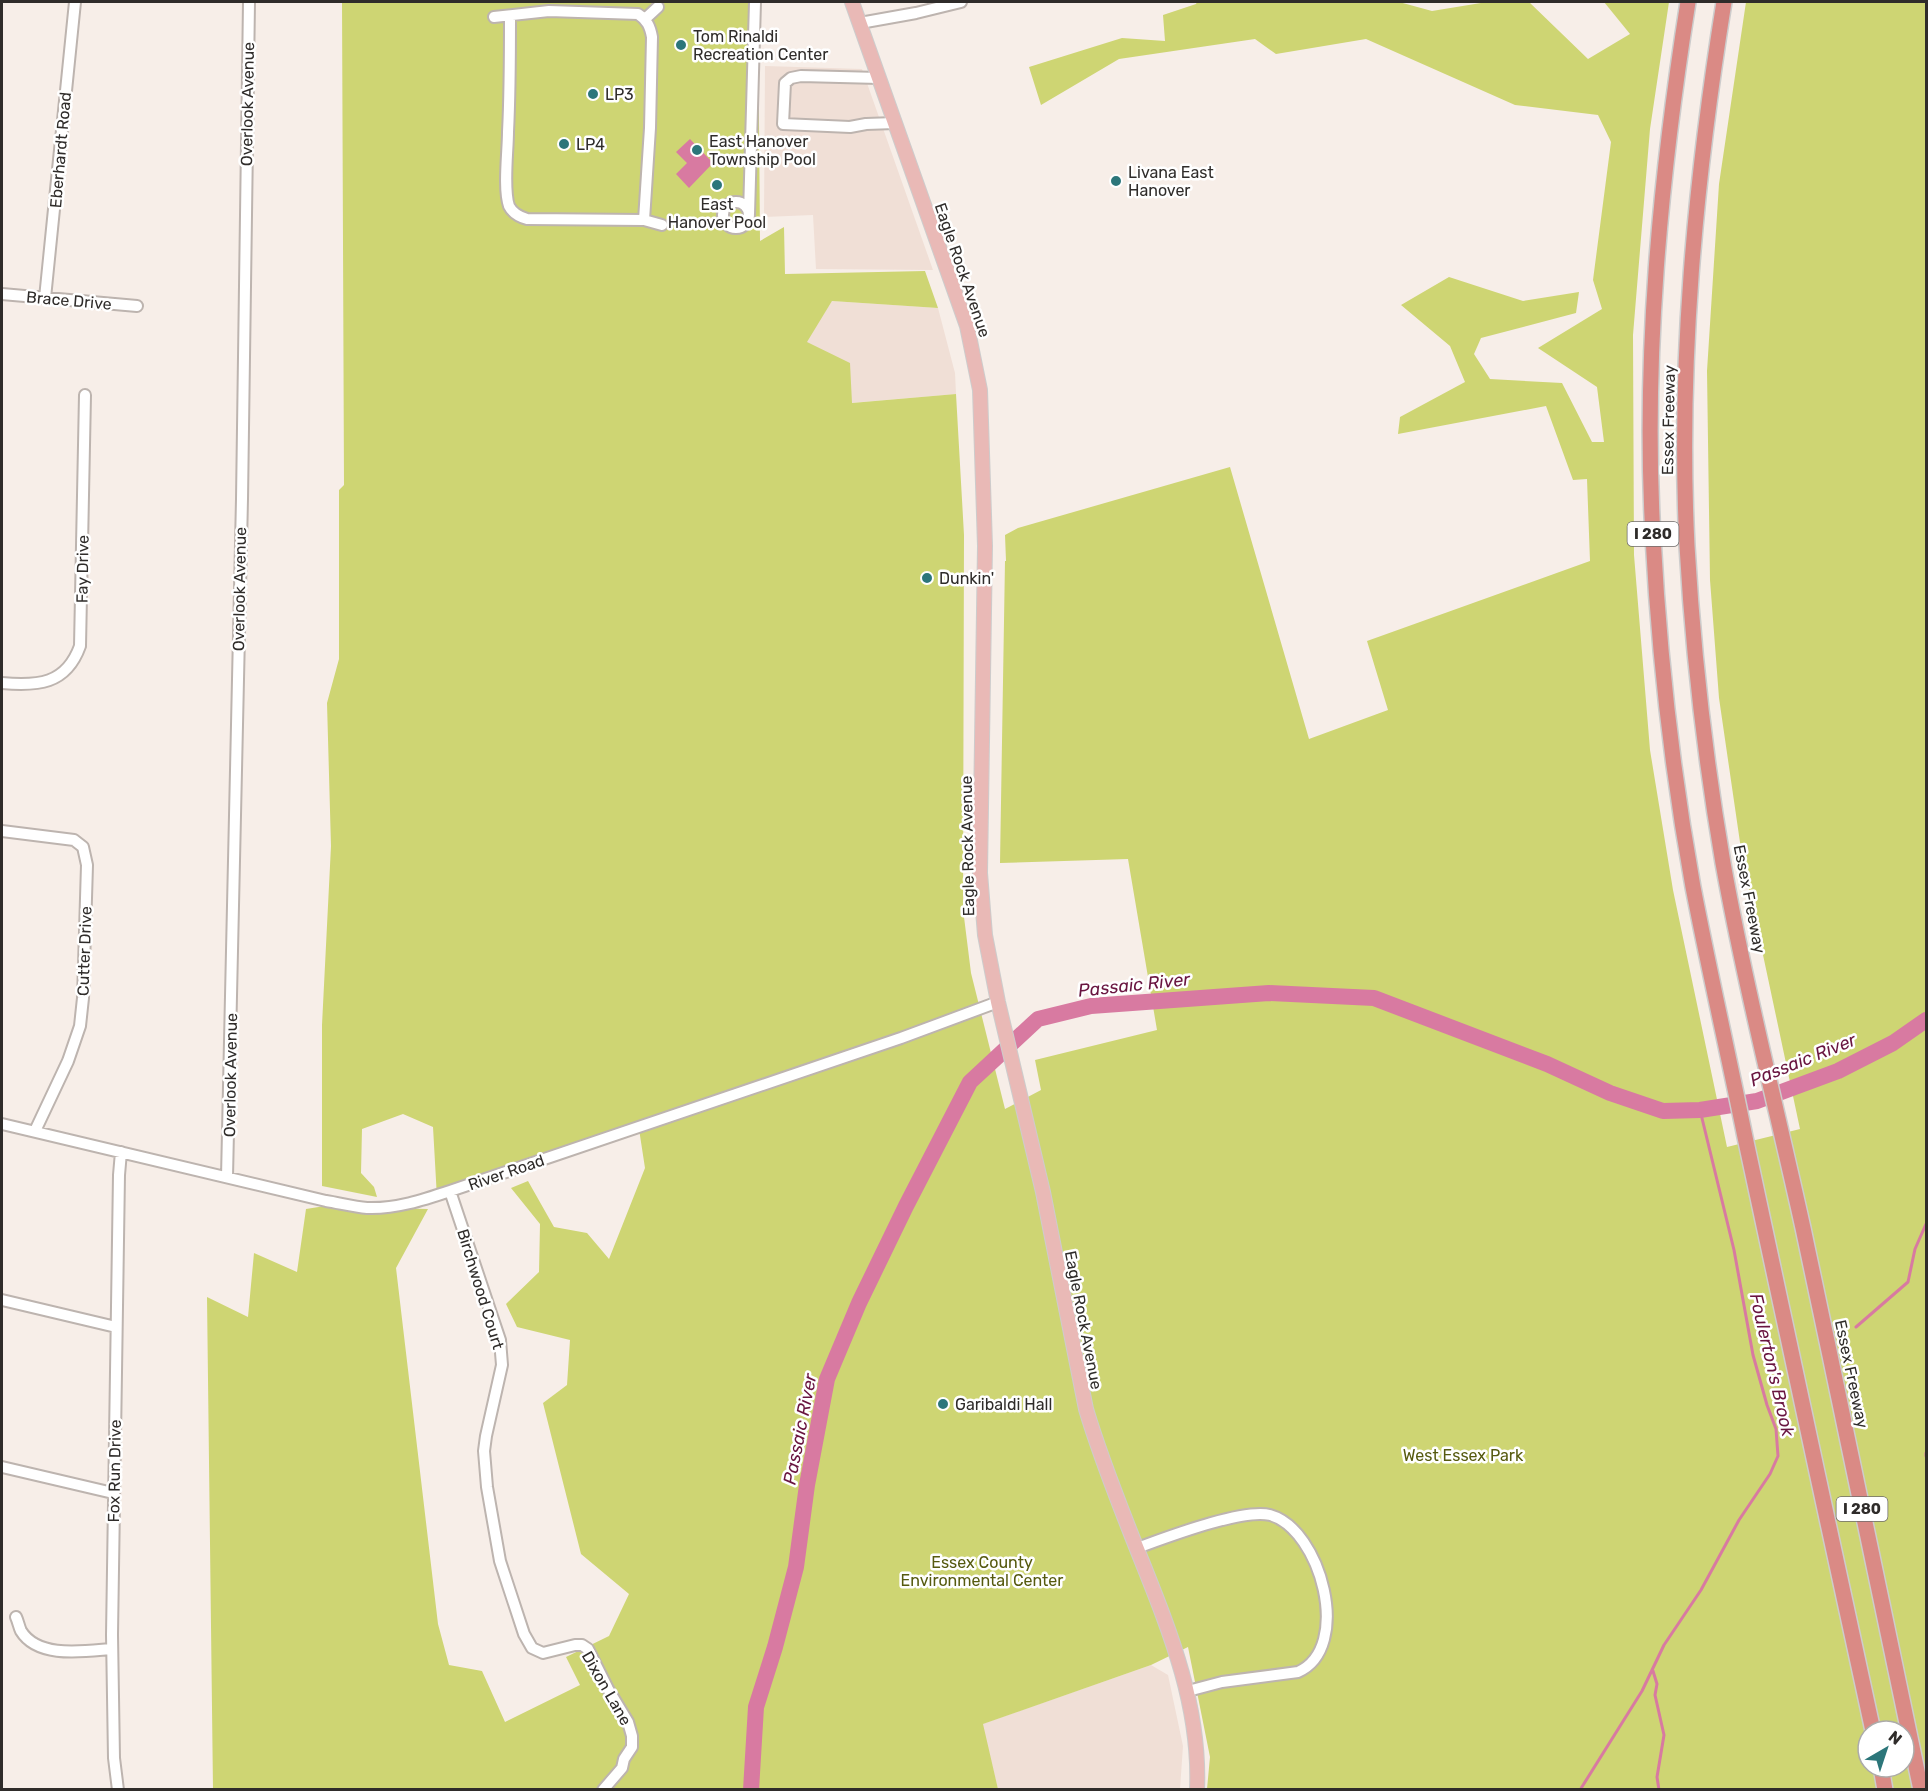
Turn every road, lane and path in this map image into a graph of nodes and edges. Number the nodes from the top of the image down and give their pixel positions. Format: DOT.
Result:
graph roads {
  1 [pos="75,2"];
  2 [pos="249,2"];
  3 [pos="755,2"];
  4 [pos="852,2"];
  5 [pos="961,2"];
  6 [pos="1688,2"];
  7 [pos="1724,2"];
  8 [pos="549,6"];
  9 [pos="658,7"];
  10 [pos="510,16"];
  11 [pos="494,17"];
  12 [pos="645,19"];
  13 [pos="860,23"];
  14 [pos="879,78"];
  15 [pos="895,123"];
  16 [pos="749,214"];
  17 [pos="644,220"];
  18 [pos="662,225"];
  19 [pos="2,294"];
  20 [pos="45,298"];
  21 [pos="137,306"];
  22 [pos="85,395"];
  23 [pos="2,683"];
  24 [pos="2,831"];
  25 [pos="996,996"];
  26 [pos="2,1124"];
  27 [pos="35,1131"];
  28 [pos="121,1152"];
  29 [pos="227,1178"];
  30 [pos="450,1191"];
  31 [pos="2,1300"];
  32 [pos="116,1326"];
  33 [pos="2,1467"];
  34 [pos="113,1493"];
  35 [pos="1137,1548"];
  36 [pos="16,1617"];
  37 [pos="524,1634"];
  38 [pos="112,1649"];
  39 [pos="1188,1691"];
  40 [pos="1902,1704"];
  41 [pos="1870,1719"];
  42 [pos="1926,1789"];
  43 [pos="118,1790"];
  44 [pos="603,1790"];
  45 [pos="1197,1790"];
  46 [pos="1921,1790"];
  1 -- 20 [label="street, Eberhardt Road"];
  2 -- 29 [label="street, Overlook Avenue"];
  3 -- 16 [label="street"];
  4 -- 13 [label="main road, Eagle Rock Avenue"];
  5 -- 13 [label="street"];
  6 -- 41 [label="highway, Essex Freeway / I 280"];
  7 -- 40 [label="highway, Essex Freeway / I 280"];
  8 -- 10 [label="street"];
  8 -- 12 [label="street"];
  9 -- 12 [label="street"];
  10 -- 11 [label="street"];
  10 -- 17 [label="street"];
  12 -- 17 [label="street"];
  13 -- 14 [label="main road, Eagle Rock Avenue"];
  14 -- 15 [label="main road, Eagle Rock Avenue"];
  14 -- 15 [label="street"];
  15 -- 25 [label="main road, Eagle Rock Avenue"];
  17 -- 18 [label="street"];
  19 -- 20 [label="street, Brace Drive"];
  20 -- 21 [label="street, Brace Drive"];
  22 -- 23 [label="street, Fay Drive"];
  24 -- 27 [label="street, Cutter Drive"];
  25 -- 30 [label="street, River Road"];
  25 -- 35 [label="main road, Eagle Rock Avenue"];
  26 -- 27 [label="street, River Road"];
  27 -- 28 [label="street, River Road"];
  28 -- 29 [label="street, River Road"];
  28 -- 32 [label="street, Fox Run Drive"];
  29 -- 30 [label="street, River Road"];
  30 -- 37 [label="street, Birchwood Court"];
  31 -- 32 [label="street"];
  32 -- 34 [label="street, Fox Run Drive"];
  33 -- 34 [label="street"];
  34 -- 38 [label="street, Fox Run Drive"];
  35 -- 39 [label="main road, Eagle Rock Avenue"];
  35 -- 39 [label="street"];
  36 -- 38 [label="street"];
  37 -- 44 [label="street, Dixon Lane"];
  38 -- 43 [label="street, Fox Run Drive"];
  39 -- 45 [label="main road, Eagle Rock Avenue"];
  40 -- 42 [label="highway"];
  40 -- 46 [label="highway, Essex Freeway / I 280"];
}
